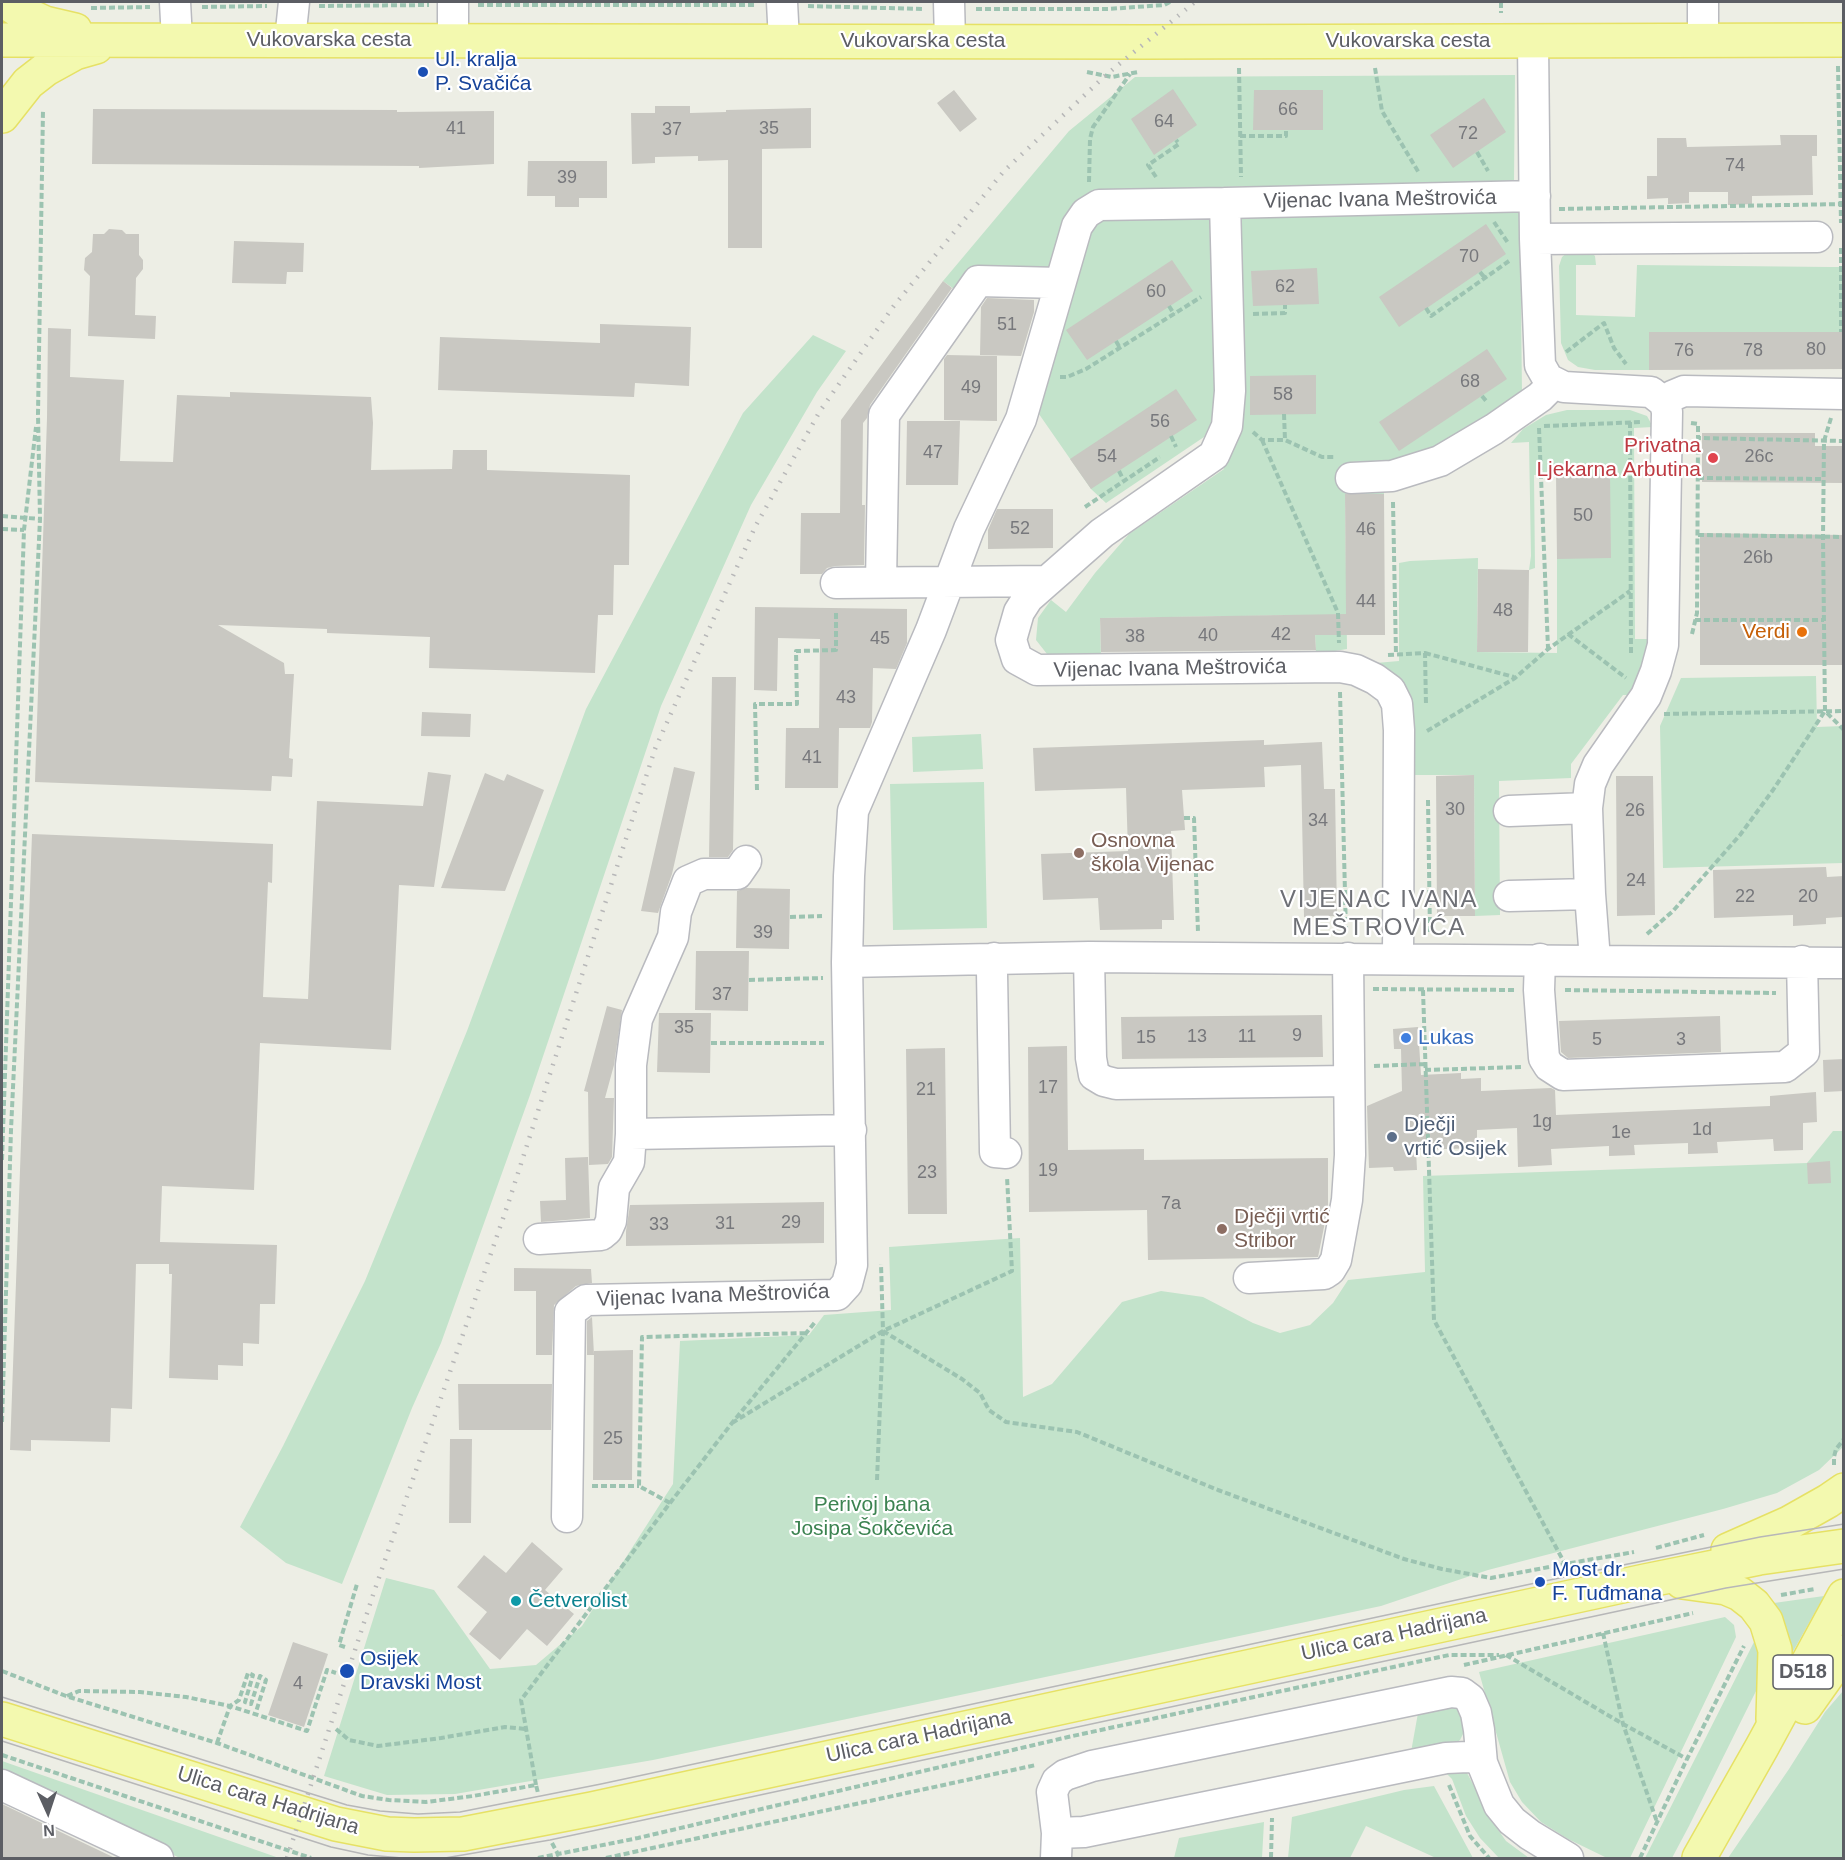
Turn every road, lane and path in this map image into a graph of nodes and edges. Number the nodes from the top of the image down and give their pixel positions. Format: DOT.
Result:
graph roads {
  1 [pos="6,2"];
  2 [pos="1108,2"];
  3 [pos="1170,2"];
  4 [pos="1703,2"];
  5 [pos="453,3"];
  6 [pos="782,3"];
  7 [pos="175,4"];
  8 [pos="294,4"];
  9 [pos="949,5"];
  10 [pos="84,8"];
  11 [pos="1108,9"];
  12 [pos="2,40"];
  13 [pos="121,40"];
  14 [pos="177,40"];
  15 [pos="290,40"];
  16 [pos="1703,40"];
  17 [pos="453,41"];
  18 [pos="784,41"];
  19 [pos="950,41"];
  20 [pos="1533,41"];
  21 [pos="1841,53"];
  22 [pos="1375,66"];
  23 [pos="1239,67"];
  24 [pos="1130,74"];
  25 [pos="1844,104"];
  26 [pos="43,106"];
  27 [pos="1839,115"];
  28 [pos="2,117"];
  29 [pos="1286,130"];
  30 [pos="1240,136"];
  31 [pos="1176,140"];
  32 [pos="1842,159"];
  33 [pos="1156,177"];
  34 [pos="1089,193"];
  35 [pos="1535,196"];
  36 [pos="1429,198"];
  37 [pos="1233,202"];
  38 [pos="1842,204"];
  39 [pos="1490,216"];
  40 [pos="1833,236"];
  41 [pos="1530,245"];
  42 [pos="1480,272"];
  43 [pos="1485,278"];
  44 [pos="1227,281"];
  45 [pos="1060,283"];
  46 [pos="1285,305"];
  47 [pos="1169,306"];
  48 [pos="1426,308"];
  49 [pos="1174,314"];
  50 [pos="1251,314"];
  51 [pos="1841,332"];
  52 [pos="1116,341"];
  53 [pos="1120,348"];
  54 [pos="1558,369"];
  55 [pos="1634,372"];
  56 [pos="1056,377"];
  57 [pos="1844,394"];
  58 [pos="1665,403"];
  59 [pos="38,414"];
  60 [pos="1284,414"];
  61 [pos="1630,422"];
  62 [pos="1539,423"];
  63 [pos="1244,426"];
  64 [pos="1171,436"];
  65 [pos="1285,440"];
  66 [pos="1824,441"];
  67 [pos="1176,447"];
  68 [pos="1348,467"];
  69 [pos="1119,471"];
  70 [pos="1392,477"];
  71 [pos="1698,478"];
  72 [pos="1824,479"];
  73 [pos="1124,481"];
  74 [pos="2,516"];
  75 [pos="25,517"];
  76 [pos="40,519"];
  77 [pos="2,529"];
  78 [pos="24,530"];
  79 [pos="1698,536"];
  80 [pos="1823,537"];
  81 [pos="1844,537"];
  82 [pos="1047,581"];
  83 [pos="881,582"];
  84 [pos="950,582"];
  85 [pos="836,583"];
  86 [pos="1631,591"];
  87 [pos="1695,620"];
  88 [pos="1824,620"];
  89 [pos="1568,634"];
  90 [pos="1548,649"];
  91 [pos="1425,653"];
  92 [pos="1396,655"];
  93 [pos="1631,659"];
  94 [pos="1631,670"];
  95 [pos="1515,678"];
  96 [pos="1825,711"];
  97 [pos="1844,711"];
  98 [pos="1661,714"];
  99 [pos="1844,730"];
  100 [pos="1426,731"];
  101 [pos="757,790"];
  102 [pos="1587,808"];
  103 [pos="1509,812"];
  104 [pos="1184,818"];
  105 [pos="746,861"];
  106 [pos="1590,894"];
  107 [pos="1509,896"];
  108 [pos="833,916"];
  109 [pos="790,917"];
  110 [pos="1198,939"];
  111 [pos="1640,941"];
  112 [pos="1089,957"];
  113 [pos="994,958"];
  114 [pos="1348,958"];
  115 [pos="1398,958"];
  116 [pos="1540,959"];
  117 [pos="1595,960"];
  118 [pos="1802,961"];
  119 [pos="1844,963"];
  120 [pos="840,970"];
  121 [pos="749,980"];
  122 [pos="1423,990"];
  123 [pos="711,1043"];
  124 [pos="831,1043"];
  125 [pos="1549,1066"];
  126 [pos="1425,1067"];
  127 [pos="1361,1073"];
  128 [pos="2,1123"];
  129 [pos="2,1130"];
  130 [pos="11,1130"];
  131 [pos="851,1130"];
  132 [pos="631,1134"];
  133 [pos="1006,1153"];
  134 [pos="2,1160"];
  135 [pos="539,1239"];
  136 [pos="1249,1278"];
  137 [pos="837,1295"];
  138 [pos="883,1331"];
  139 [pos="807,1333"];
  140 [pos="2,1422"];
  141 [pos="732,1423"];
  142 [pos="1844,1439"];
  143 [pos="1844,1461"];
  144 [pos="1839,1479"];
  145 [pos="568,1485"];
  146 [pos="639,1486"];
  147 [pos="670,1503"];
  148 [pos="567,1517"];
  149 [pos="1714,1533"];
  150 [pos="1844,1546"];
  151 [pos="1654,1548"];
  152 [pos="1565,1564"];
  153 [pos="1644,1566"];
  154 [pos="357,1584"];
  155 [pos="1833,1592"];
  156 [pos="1754,1605"];
  157 [pos="1694,1613"];
  158 [pos="1603,1633"];
  159 [pos="1745,1645"];
  160 [pos="345,1647"];
  161 [pos="1844,1652"];
  162 [pos="1507,1655"];
  163 [pos="2,1671"];
  164 [pos="336,1673"];
  165 [pos="66,1696"];
  166 [pos="230,1706"];
  167 [pos="255,1715"];
  168 [pos="2,1719"];
  169 [pos="1623,1724"];
  170 [pos="336,1729"];
  171 [pos="526,1729"];
  172 [pos="1767,1739"];
  173 [pos="217,1743"];
  174 [pos="2,1755"];
  175 [pos="1687,1758"];
  176 [pos="1482,1762"];
  177 [pos="2,1785"];
  178 [pos="536,1785"];
  179 [pos="1272,1816"];
  180 [pos="544,1819"];
  181 [pos="1658,1822"];
  182 [pos="1056,1846"];
  183 [pos="559,1856"];
  184 [pos="158,1858"];
  185 [pos="311,1858"];
  186 [pos="538,1858"];
  187 [pos="1271,1858"];
  188 [pos="1568,1858"];
  189 [pos="1640,1858"];
  190 [pos="1699,1858"];
  1 -- 13 [label="main road"];
  2 -- 11 [label="path"];
  3 -- 11 [label="path"];
  4 -- 16 [label="street"];
  5 -- 6 [label="path"];
  5 -- 8 [label="path"];
  5 -- 17 [label="street"];
  6 -- 9 [label="path"];
  6 -- 18 [label="street"];
  7 -- 8 [label="path"];
  7 -- 10 [label="path"];
  7 -- 14 [label="street"];
  8 -- 15 [label="street"];
  9 -- 11 [label="path"];
  9 -- 19 [label="street"];
  12 -- 13 [label="main road, Vukovarska cesta"];
  13 -- 14 [label="main road, Vukovarska cesta"];
  13 -- 28 [label="main road"];
  14 -- 15 [label="main road, Vukovarska cesta"];
  15 -- 17 [label="main road, Vukovarska cesta"];
  16 -- 20 [label="main road, Vukovarska cesta"];
  16 -- 21 [label="main road, Vukovarska cesta"];
  17 -- 18 [label="main road, Vukovarska cesta"];
  18 -- 19 [label="main road, Vukovarska cesta"];
  19 -- 20 [label="main road, Vukovarska cesta"];
  20 -- 35 [label="street"];
  21 -- 27 [label="path"];
  22 -- 36 [label="path"];
  23 -- 30 [label="path"];
  24 -- 34 [label="path"];
  25 -- 27 [label="path"];
  26 -- 59 [label="path"];
  27 -- 32 [label="path"];
  29 -- 30 [label="path"];
  30 -- 37 [label="path"];
  31 -- 33 [label="path"];
  32 -- 38 [label="path"];
  35 -- 36 [label="street, Vijenac Ivana Meštrovića"];
  35 -- 41 [label="street"];
  36 -- 37 [label="street, Vijenac Ivana Meštrovića"];
  37 -- 44 [label="street, Vijenac Ivana Meštrovića"];
  37 -- 45 [label="street, Vijenac Ivana Meštrovića"];
  38 -- 40 [label="path"];
  38 -- 41 [label="path"];
  39 -- 41 [label="path"];
  40 -- 41 [label="street"];
  40 -- 51 [label="path"];
  41 -- 43 [label="path"];
  41 -- 54 [label="street"];
  42 -- 43 [label="path"];
  43 -- 48 [label="path"];
  44 -- 49 [label="path"];
  44 -- 82 [label="street, Vijenac Ivana Meštrovića"];
  45 -- 83 [label="street"];
  45 -- 84 [label="street, Vijenac Ivana Meštrovića"];
  46 -- 50 [label="path"];
  47 -- 49 [label="path"];
  49 -- 53 [label="path"];
  52 -- 53 [label="path"];
  53 -- 56 [label="path"];
  54 -- 55 [label="path"];
  54 -- 58 [label="street"];
  54 -- 70 [label="street"];
  57 -- 58 [label="street"];
  58 -- 102 [label="street"];
  59 -- 75 [label="path"];
  59 -- 76 [label="path"];
  60 -- 65 [label="path"];
  61 -- 86 [label="path"];
  62 -- 90 [label="path"];
  63 -- 65 [label="path"];
  64 -- 67 [label="path"];
  65 -- 68 [label="path"];
  66 -- 72 [label="path"];
  68 -- 70 [label="street"];
  69 -- 73 [label="path"];
  70 -- 92 [label="path"];
  71 -- 72 [label="path"];
  72 -- 80 [label="path"];
  74 -- 75 [label="path"];
  75 -- 76 [label="path"];
  75 -- 78 [label="path"];
  76 -- 130 [label="path"];
  77 -- 78 [label="path"];
  78 -- 128 [label="path"];
  79 -- 80 [label="path"];
  80 -- 81 [label="path"];
  80 -- 88 [label="path"];
  82 -- 84 [label="street"];
  82 -- 115 [label="street, Vijenac Ivana Meštrovića"];
  83 -- 84 [label="street"];
  83 -- 85 [label="street"];
  84 -- 120 [label="street, Vijenac Ivana Meštrovića"];
  85 -- 101 [label="path"];
  86 -- 89 [label="path"];
  86 -- 93 [label="path"];
  87 -- 88 [label="path"];
  88 -- 96 [label="path"];
  89 -- 90 [label="path"];
  89 -- 94 [label="path"];
  90 -- 95 [label="path"];
  91 -- 95 [label="path"];
  95 -- 100 [label="path"];
  96 -- 97 [label="path"];
  96 -- 98 [label="path"];
  96 -- 99 [label="path"];
  96 -- 111 [label="path"];
  102 -- 103 [label="street"];
  102 -- 106 [label="street"];
  104 -- 110 [label="path"];
  105 -- 132 [label="street"];
  106 -- 107 [label="street"];
  106 -- 117 [label="street"];
  108 -- 109 [label="path"];
  112 -- 113 [label="street"];
  112 -- 114 [label="street"];
  112 -- 127 [label="street"];
  113 -- 120 [label="street"];
  113 -- 133 [label="street"];
  114 -- 115 [label="street"];
  114 -- 127 [label="street"];
  115 -- 116 [label="street"];
  116 -- 117 [label="street"];
  116 -- 125 [label="street"];
  117 -- 118 [label="street"];
  118 -- 119 [label="street"];
  118 -- 125 [label="street"];
  120 -- 121 [label="path"];
  120 -- 131 [label="street, Vijenac Ivana Meštrovića"];
  122 -- 126 [label="path"];
  123 -- 124 [label="path"];
  125 -- 126 [label="path"];
  126 -- 127 [label="path"];
  126 -- 152 [label="path"];
  127 -- 136 [label="street"];
  128 -- 129 [label="path"];
  129 -- 130 [label="path"];
  129 -- 134 [label="path"];
  130 -- 140 [label="path"];
  131 -- 132 [label="street"];
  131 -- 137 [label="street, Vijenac Ivana Meštrovića"];
  132 -- 135 [label="street"];
  133 -- 138 [label="path"];
  137 -- 139 [label="path"];
  137 -- 145 [label="street, Vijenac Ivana Meštrovića"];
  138 -- 141 [label="path"];
  138 -- 152 [label="path"];
  139 -- 141 [label="path"];
  139 -- 146 [label="path"];
  141 -- 147 [label="path"];
  142 -- 144 [label="path"];
  143 -- 144 [label="path"];
  144 -- 153 [label="main road"];
  145 -- 146 [label="path"];
  145 -- 148 [label="street, Vijenac Ivana Meštrovića"];
  146 -- 147 [label="path"];
  147 -- 171 [label="path"];
  149 -- 151 [label="path"];
  150 -- 153 [label="main road, Ulica cara Hadrijana"];
  152 -- 153 [label="path"];
  153 -- 156 [label="main road"];
  153 -- 180 [label="main road, Ulica cara Hadrijana"];
  154 -- 160 [label="path"];
  155 -- 156 [label="path"];
  155 -- 172 [label="main road, D518"];
  156 -- 172 [label="main road"];
  157 -- 158 [label="path"];
  158 -- 162 [label="path"];
  158 -- 169 [label="path"];
  159 -- 175 [label="path"];
  161 -- 172 [label="main road"];
  162 -- 169 [label="path"];
  162 -- 183 [label="path"];
  163 -- 165 [label="path"];
  164 -- 167 [label="path"];
  165 -- 166 [label="path"];
  165 -- 173 [label="path"];
  166 -- 167 [label="path"];
  166 -- 167 [label="path"];
  166 -- 173 [label="path"];
  168 -- 180 [label="main road, Ulica cara Hadrijana"];
  169 -- 175 [label="path"];
  169 -- 181 [label="path"];
  170 -- 171 [label="path"];
  171 -- 178 [label="path"];
  172 -- 190 [label="main road, D518"];
  173 -- 178 [label="path"];
  174 -- 185 [label="path"];
  175 -- 181 [label="path"];
  176 -- 182 [label="street"];
  176 -- 182 [label="street"];
  176 -- 188 [label="street"];
  177 -- 184 [label="street"];
  178 -- 180 [label="path"];
  179 -- 187 [label="path"];
  180 -- 183 [label="path"];
  181 -- 189 [label="path"];
  183 -- 186 [label="path"];
}
